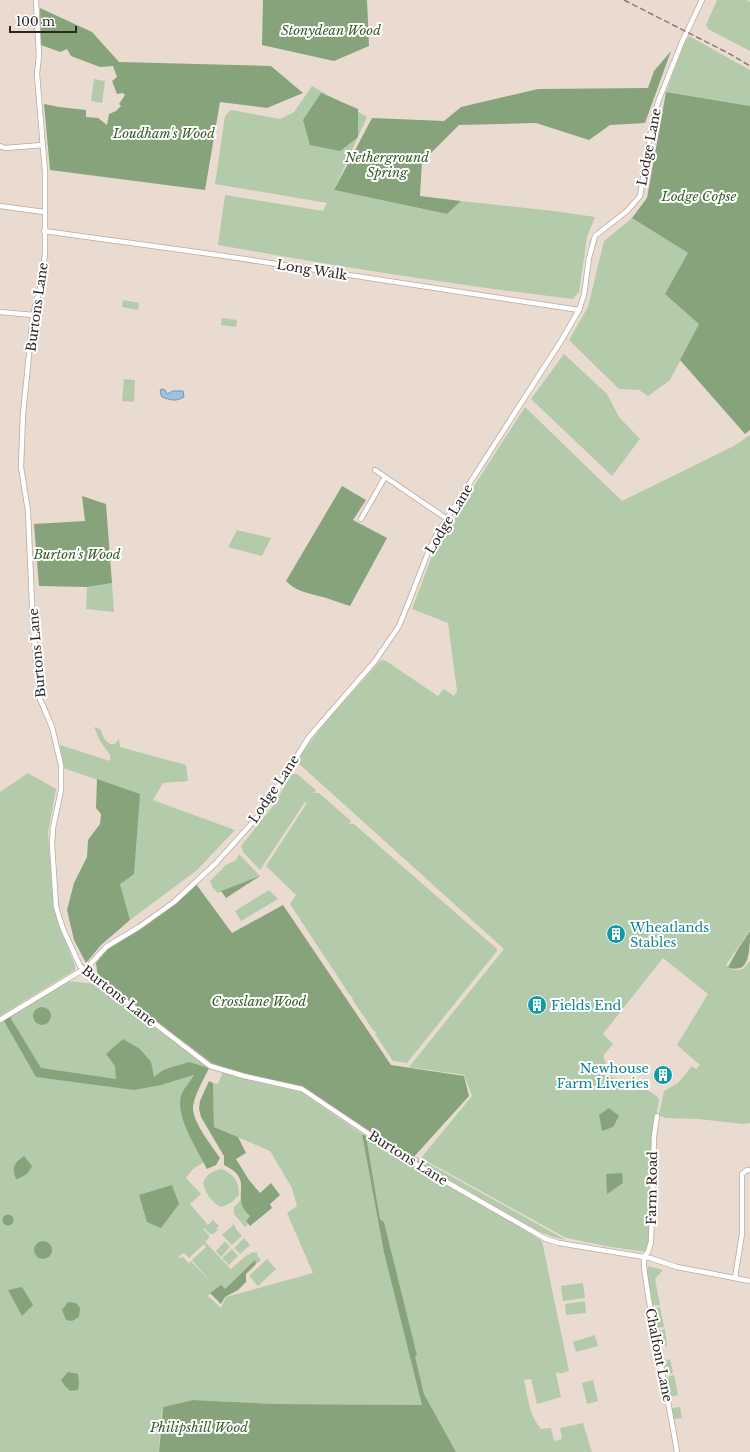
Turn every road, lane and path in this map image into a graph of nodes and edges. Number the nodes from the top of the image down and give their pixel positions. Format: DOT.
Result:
graph roads {
  1 [pos="36,0"];
  2 [pos="702,0"];
  3 [pos="43,145"];
  4 [pos="0,146"];
  5 [pos="0,206"];
  6 [pos="44,212"];
  7 [pos="44,231"];
  8 [pos="579,310"];
  9 [pos="0,312"];
  10 [pos="33,315"];
  11 [pos="375,470"];
  12 [pos="385,477"];
  13 [pos="361,519"];
  14 [pos="447,519"];
  15 [pos="84,970"];
  16 [pos="0,1020"];
  17 [pos="657,1116"];
  18 [pos="750,1170"];
  19 [pos="644,1258"];
  20 [pos="734,1278"];
  21 [pos="750,1281"];
  22 [pos="677,1452"];
  1 -- 3 [label="street, Burtons Lane"];
  2 -- 8 [label="street, Lodge Lane"];
  3 -- 4 [label="street"];
  3 -- 6 [label="street, Burtons Lane"];
  5 -- 6 [label="street"];
  6 -- 7 [label="street, Burtons Lane"];
  7 -- 8 [label="street, Long Walk"];
  7 -- 10 [label="street, Burtons Lane"];
  8 -- 14 [label="street, Lodge Lane"];
  9 -- 10 [label="street"];
  10 -- 15 [label="street, Burtons Lane"];
  11 -- 12 [label="street"];
  12 -- 13 [label="street"];
  12 -- 14 [label="street"];
  14 -- 15 [label="street, Lodge Lane"];
  15 -- 16 [label="street, Lodge Lane"];
  15 -- 19 [label="street, Burtons Lane"];
  17 -- 19 [label="street, Farm Road"];
  18 -- 20 [label="street"];
  19 -- 20 [label="street, Burtons Lane"];
  19 -- 22 [label="street, Chalfont Lane"];
  20 -- 21 [label="street, Burtons Lane"];
}
